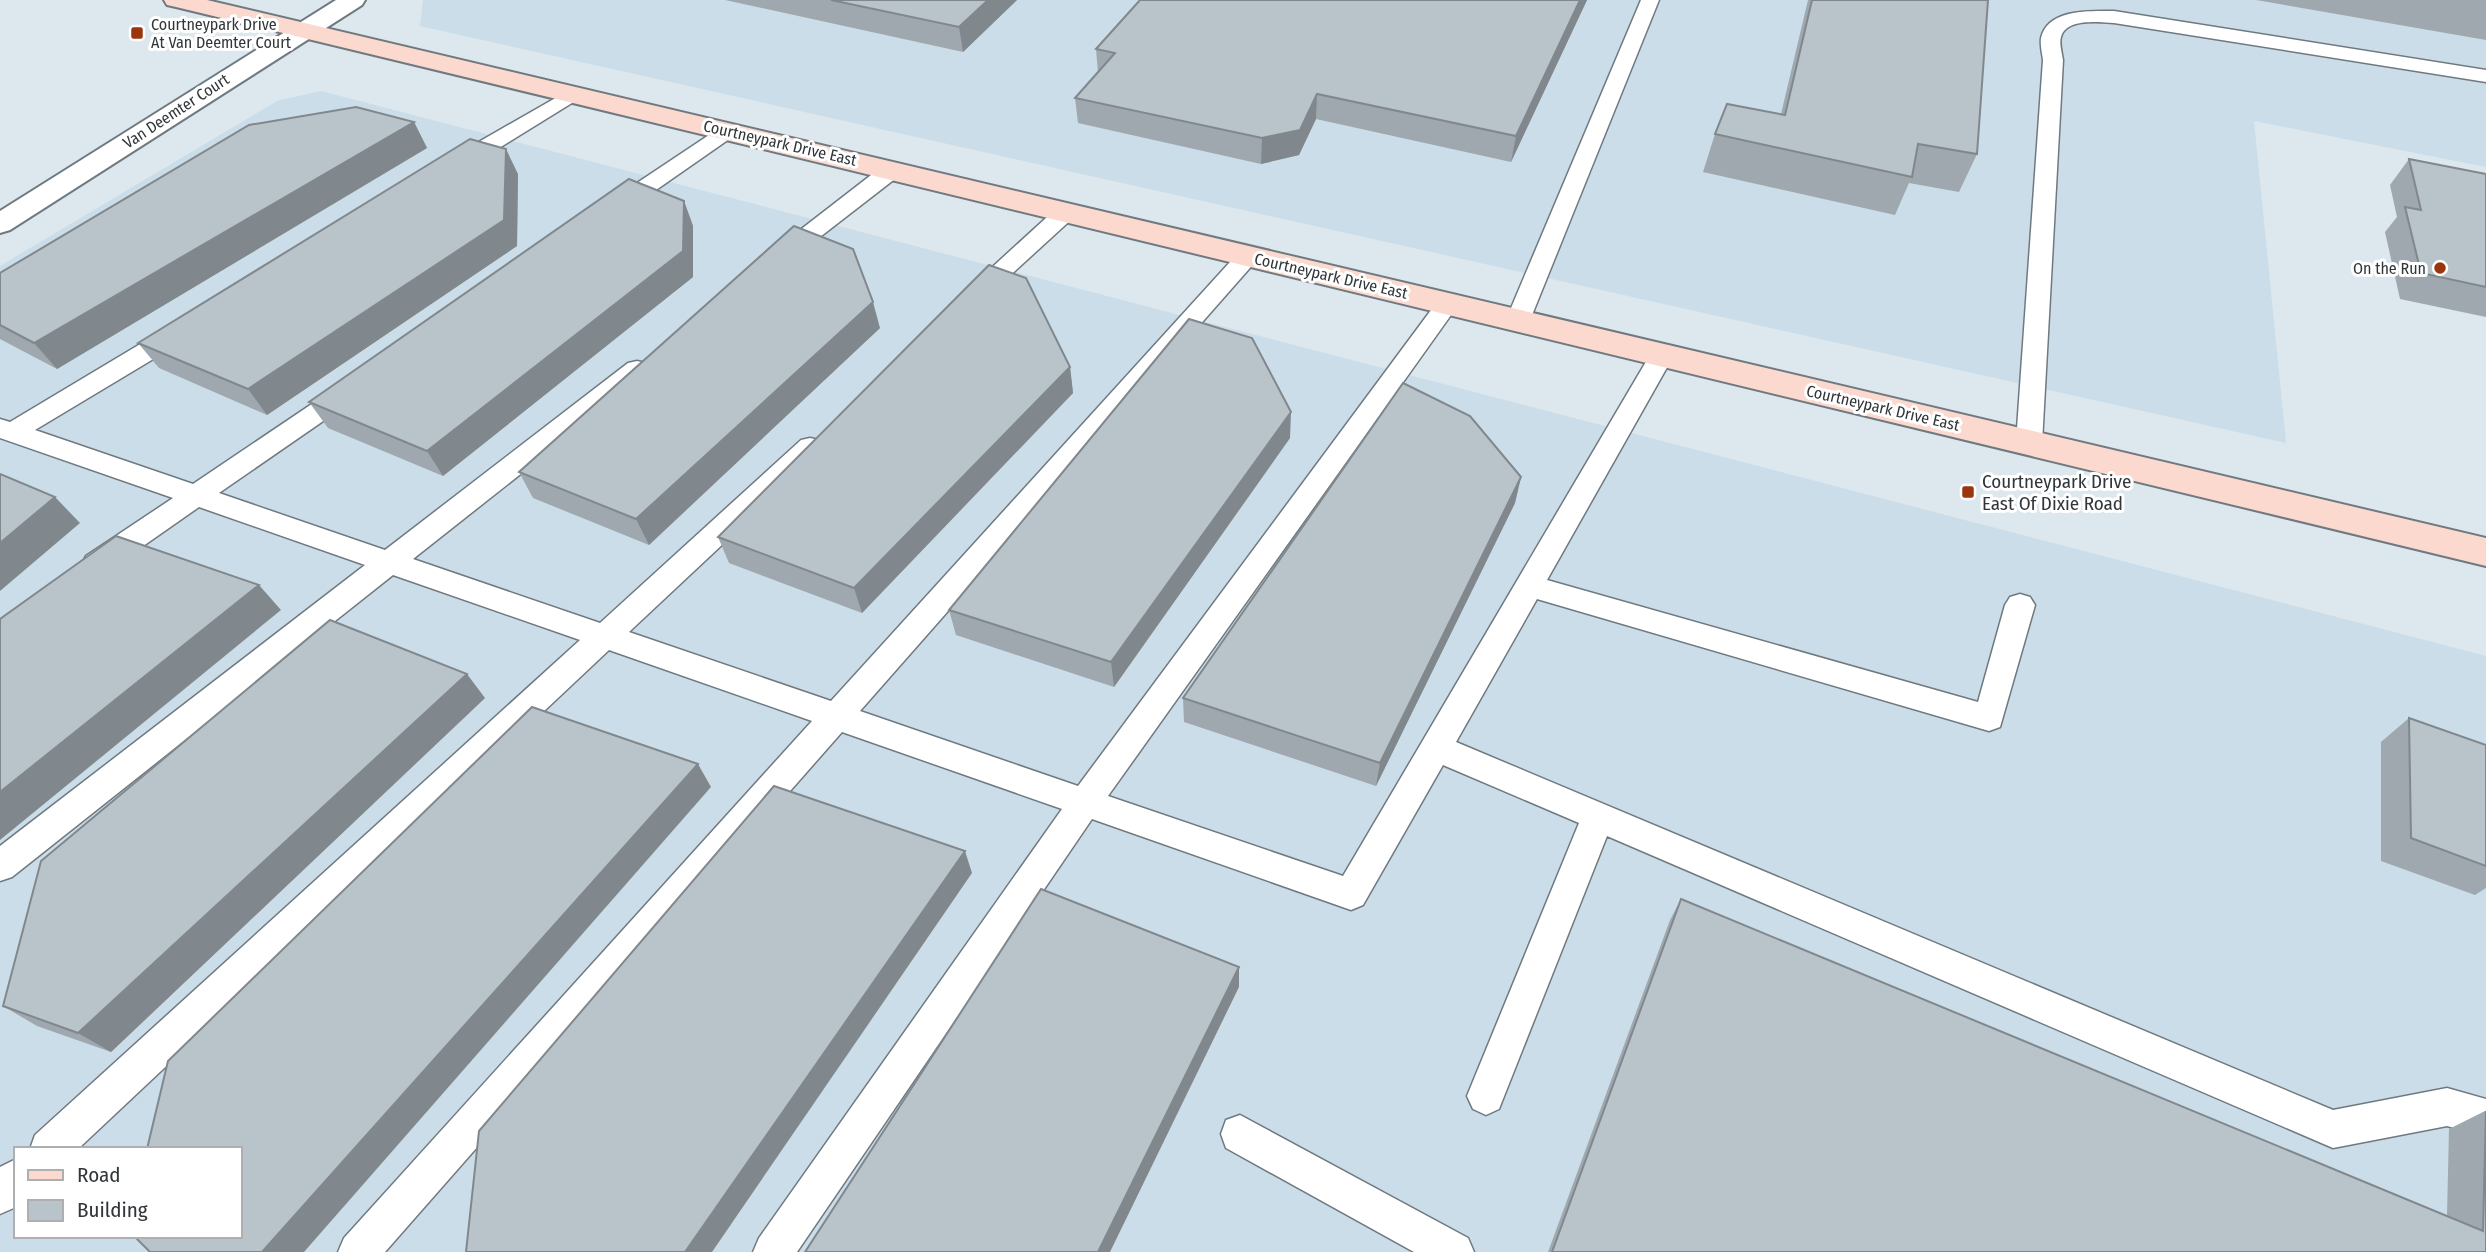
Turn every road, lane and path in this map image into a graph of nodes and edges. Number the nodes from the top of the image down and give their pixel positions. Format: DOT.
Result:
graph roads {
  1 [pos="176,0"];
  2 [pos="353,0"];
  3 [pos="1650,0"];
  4 [pos="304,29"];
  5 [pos="2486,76"];
  6 [pos="573,94"];
  7 [pos="728,131"];
  8 [pos="892,170"];
  9 [pos="432,179"];
  10 [pos="1066,212"];
  11 [pos="594,223"];
  12 [pos="0,224"];
  13 [pos="1248,256"];
  14 [pos="763,271"];
  15 [pos="1448,303"];
  16 [pos="204,317"];
  17 [pos="951,318"];
  18 [pos="1518,320"];
  19 [pos="1661,355"];
  20 [pos="653,357"];
  21 [pos="367,379"];
  22 [pos="7,430"];
  23 [pos="828,430"];
  24 [pos="2029,443"];
  25 [pos="197,495"];
  26 [pos="2486,552"];
  27 [pos="391,563"];
  28 [pos="76,578"];
  29 [pos="1528,586"];
  30 [pos="2020,605"];
  31 [pos="604,636"];
  32 [pos="835,716"];
  33 [pos="1435,747"];
  34 [pos="1085,802"];
  35 [pos="1598,817"];
  36 [pos="0,866"];
  37 [pos="1486,1096"];
  38 [pos="2486,1118"];
  39 [pos="1240,1134"];
  40 [pos="51,1147"];
  41 [pos="14,1181"];
  42 [pos="0,1194"];
  43 [pos="358,1252"];
  44 [pos="773,1252"];
  45 [pos="1454,1252"];
  1 -- 4 [label="street, Courtneypark Drive East"];
  2 -- 4 [label="street, Van Deemter Court"];
  3 -- 18 [label="lane"];
  4 -- 6 [label="street, Courtneypark Drive East"];
  4 -- 12 [label="street, Van Deemter Court"];
  5 -- 24 [label="lane"];
  6 -- 7 [label="street, Courtneypark Drive East"];
  6 -- 9 [label="lane"];
  7 -- 8 [label="street, Courtneypark Drive East"];
  7 -- 11 [label="lane"];
  8 -- 10 [label="street, Courtneypark Drive East"];
  8 -- 14 [label="lane"];
  10 -- 13 [label="street, Courtneypark Drive East"];
  10 -- 17 [label="lane"];
  13 -- 15 [label="street, Courtneypark Drive East"];
  13 -- 32 [label="lane"];
  15 -- 18 [label="street, Courtneypark Drive East"];
  15 -- 34 [label="lane"];
  16 -- 22 [label="lane"];
  18 -- 19 [label="street, Courtneypark Drive East"];
  19 -- 24 [label="street, Courtneypark Drive East"];
  19 -- 29 [label="lane"];
  20 -- 27 [label="lane"];
  21 -- 25 [label="lane"];
  22 -- 25 [label="lane"];
  23 -- 31 [label="lane"];
  24 -- 26 [label="street, Courtneypark Drive East"];
  25 -- 27 [label="lane"];
  25 -- 28 [label="lane"];
  27 -- 31 [label="lane"];
  27 -- 36 [label="lane"];
  29 -- 30 [label="lane"];
  29 -- 33 [label="lane"];
  31 -- 32 [label="lane"];
  31 -- 40 [label="lane"];
  32 -- 34 [label="lane"];
  32 -- 43 [label="lane"];
  33 -- 34 [label="lane"];
  33 -- 35 [label="lane"];
  34 -- 44 [label="lane"];
  35 -- 37 [label="lane"];
  35 -- 38 [label="lane"];
  39 -- 45 [label="lane"];
  41 -- 42 [label="lane"];
}
